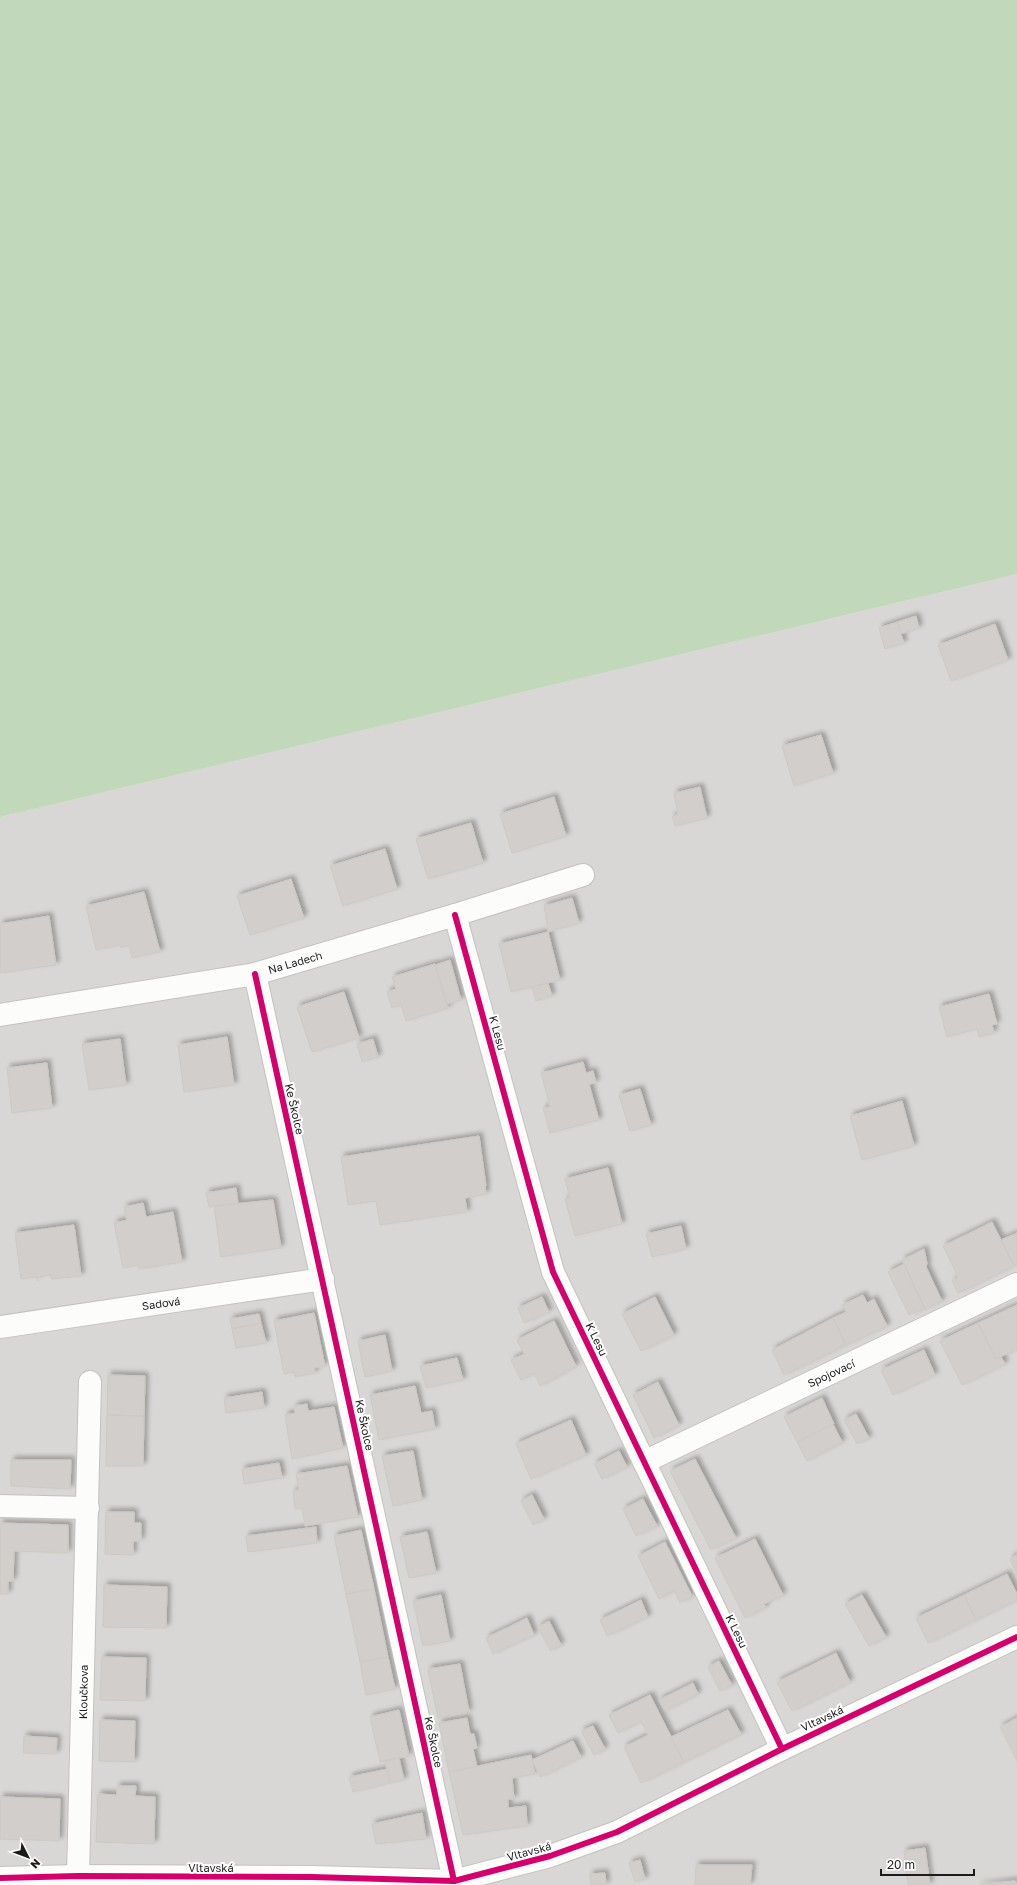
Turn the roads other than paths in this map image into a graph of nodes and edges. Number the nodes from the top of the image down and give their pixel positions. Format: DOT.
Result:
graph roads {
  1 [pos="583,875"];
  2 [pos="455,915"];
  3 [pos="255,974"];
  4 [pos="0,1015"];
  5 [pos="322,1280"];
  6 [pos="1017,1284"];
  7 [pos="0,1327"];
  8 [pos="90,1382"];
  9 [pos="644,1462"];
  10 [pos="0,1506"];
  11 [pos="88,1508"];
  12 [pos="1017,1637"];
  13 [pos="782,1749"];
  14 [pos="78,1876"];
  15 [pos="0,1878"];
  16 [pos="312,1881"];
  17 [pos="456,1883"];
  1 -- 2 [label="street, Na Ladech"];
  2 -- 3 [label="street, Na Ladech"];
  2 -- 9 [label="street, K Lesu"];
  3 -- 4 [label="street, Na Ladech"];
  3 -- 5 [label="street, Ke Školce"];
  5 -- 7 [label="street, Sadová"];
  5 -- 17 [label="street, Ke Školce"];
  6 -- 9 [label="street, Spojovací"];
  8 -- 11 [label="street, Kloučkova"];
  9 -- 13 [label="street, K Lesu"];
  10 -- 11 [label="street"];
  11 -- 14 [label="street, Kloučkova"];
  12 -- 13 [label="street, Vltavská"];
  13 -- 17 [label="street, Vltavská"];
  14 -- 15 [label="street, Vltavská"];
  14 -- 16 [label="street, Vltavská"];
  16 -- 17 [label="street, Vltavská"];
}
